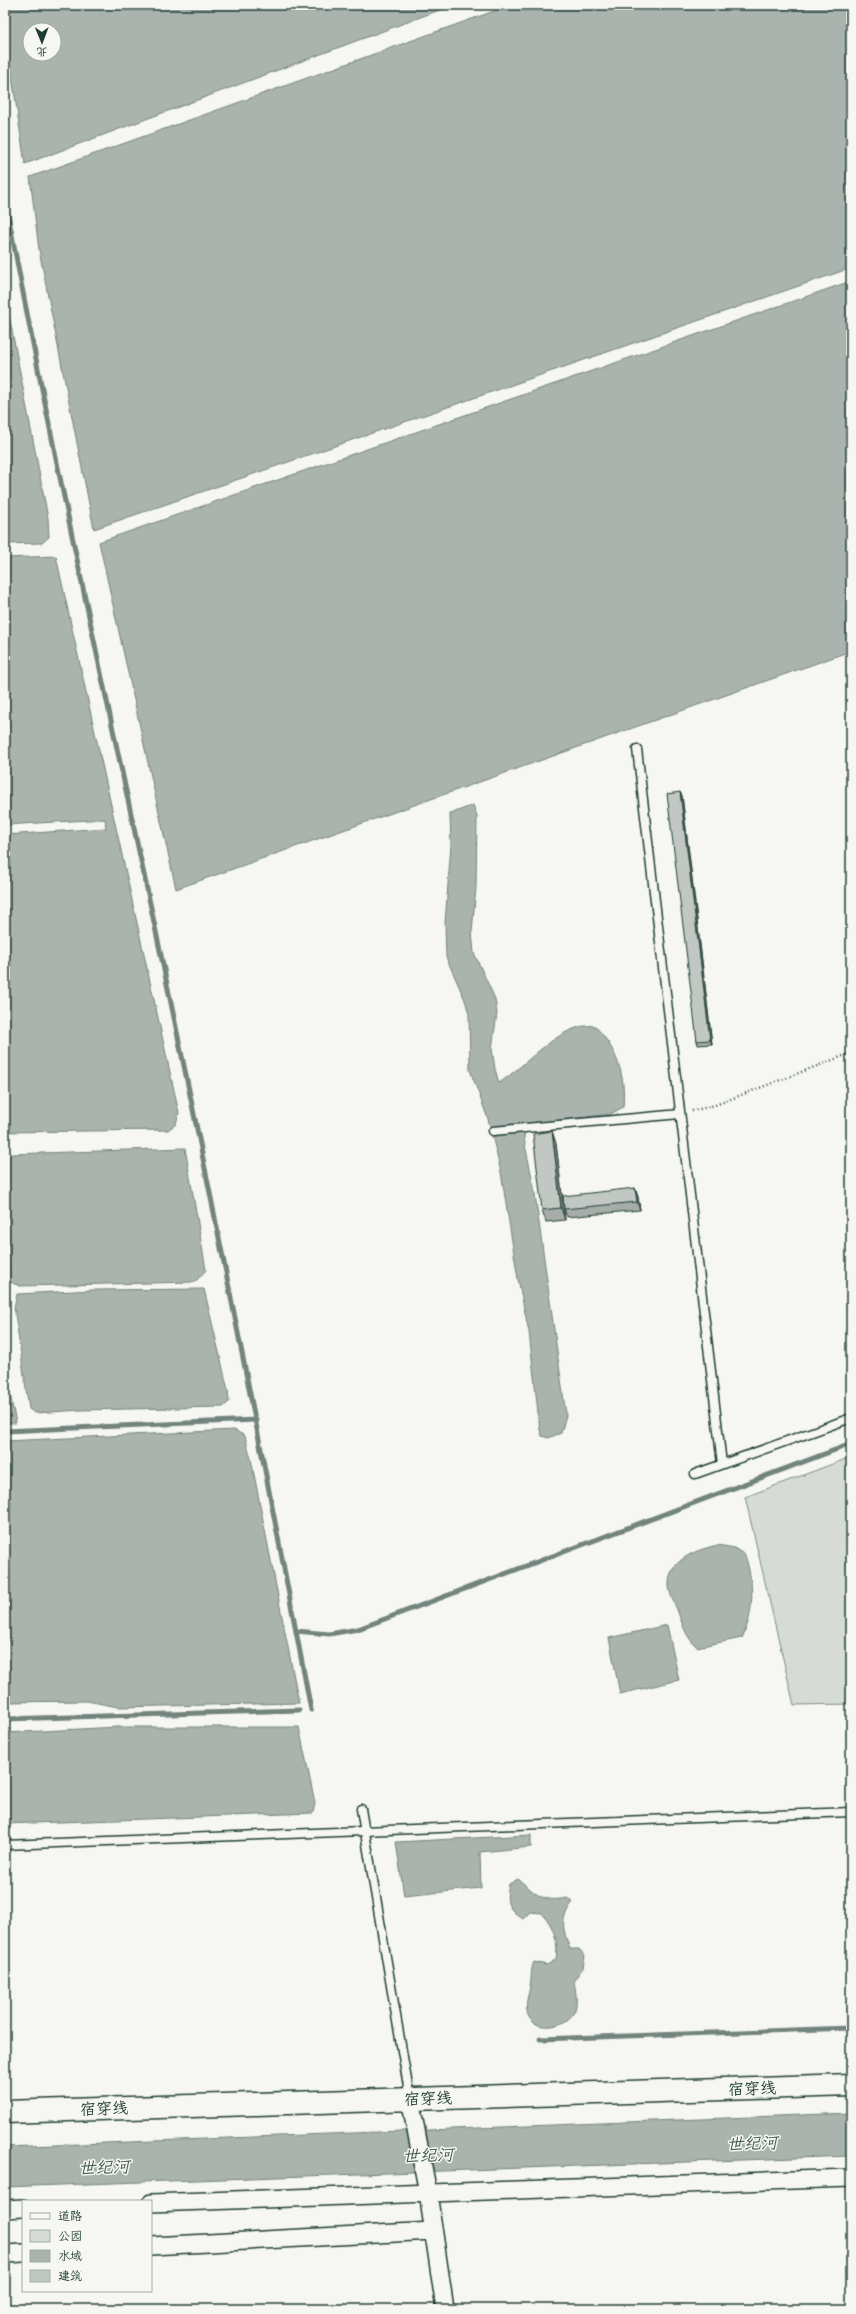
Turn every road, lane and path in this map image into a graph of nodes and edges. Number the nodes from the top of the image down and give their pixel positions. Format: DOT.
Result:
graph roads {
  1 [pos="637,749"];
  2 [pos="851,1054"];
  3 [pos="680,1114"];
  4 [pos="493,1131"];
  5 [pos="851,1418"];
  6 [pos="722,1464"];
  7 [pos="695,1474"];
  8 [pos="361,1809"];
  9 [pos="851,1812"];
  10 [pos="365,1831"];
  11 [pos="5,1846"];
  12 [pos="851,2085"];
  13 [pos="410,2099"];
  14 [pos="5,2112"];
  15 [pos="851,2178"];
  16 [pos="428,2193"];
  17 [pos="152,2203"];
  18 [pos="22,2208"];
  19 [pos="5,2209"];
  20 [pos="433,2231"];
  21 [pos="152,2246"];
  22 [pos="22,2253"];
  23 [pos="5,2254"];
  24 [pos="445,2309"];
  1 -- 3 [label="lane"];
  2 -- 3 [label="path"];
  3 -- 4 [label="lane"];
  3 -- 6 [label="lane"];
  5 -- 6 [label="lane"];
  6 -- 7 [label="lane"];
  8 -- 10 [label="lane"];
  9 -- 10 [label="lane"];
  10 -- 11 [label="lane"];
  10 -- 13 [label="lane"];
  12 -- 13 [label="main road, 宿穿线"];
  13 -- 14 [label="main road, 宿穿线"];
  13 -- 16 [label="street"];
  15 -- 16 [label="street"];
  16 -- 17 [label="street"];
  16 -- 20 [label="street"];
  18 -- 19 [label="street"];
  20 -- 21 [label="street"];
  20 -- 24 [label="street"];
  22 -- 23 [label="street"];
}
